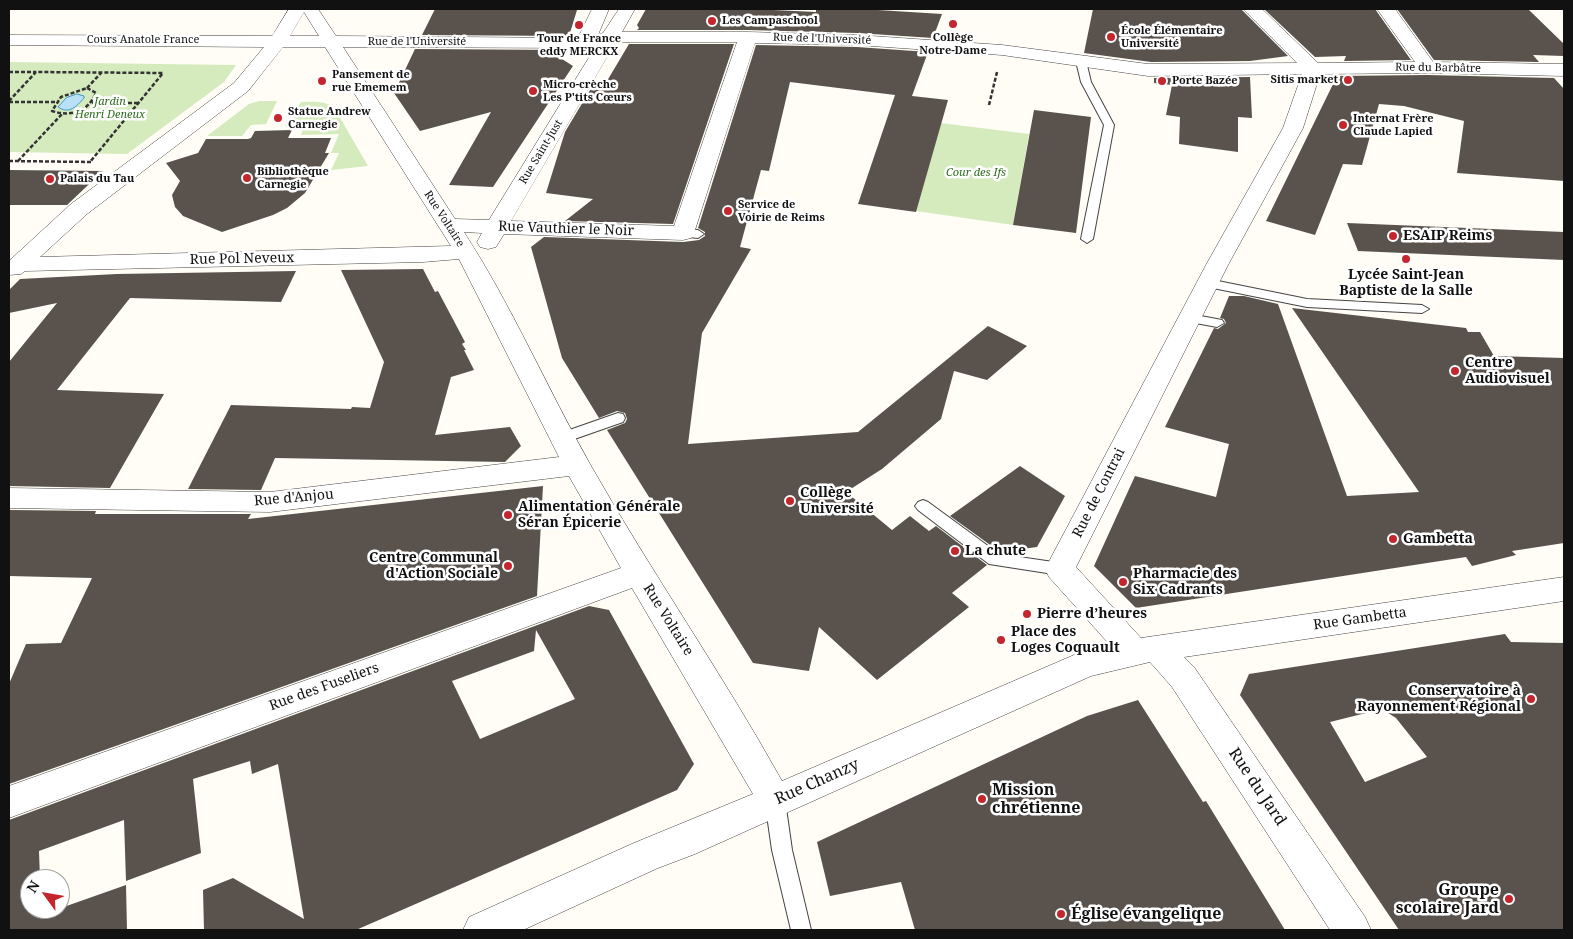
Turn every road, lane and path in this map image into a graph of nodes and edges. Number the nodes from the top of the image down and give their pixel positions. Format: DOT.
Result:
graph roads {
  1 [pos="297,9"];
  2 [pos="310,9"];
  3 [pos="600,9"];
  4 [pos="627,9"];
  5 [pos="1252,9"];
  6 [pos="1386,9"];
  7 [pos="610,37"];
  8 [pos="748,37"];
  9 [pos="9,40"];
  10 [pos="278,41"];
  11 [pos="330,41"];
  12 [pos="402,42"];
  13 [pos="584,43"];
  14 [pos="1081,61"];
  15 [pos="999,64"];
  16 [pos="363,66"];
  17 [pos="1428,67"];
  18 [pos="1313,68"];
  19 [pos="1564,70"];
  20 [pos="9,72"];
  21 [pos="36,72"];
  22 [pos="101,73"];
  23 [pos="87,88"];
  24 [pos="9,101"];
  25 [pos="55,102"];
  26 [pos="92,103"];
  27 [pos="138,103"];
  28 [pos="989,105"];
  29 [pos="62,114"];
  30 [pos="9,161"];
  31 [pos="18,161"];
  32 [pos="448,225"];
  33 [pos="495,228"];
  34 [pos="1088,240"];
  35 [pos="471,260"];
  36 [pos="14,269"];
  37 [pos="1208,283"];
  38 [pos="1422,309"];
  39 [pos="1190,318"];
  40 [pos="1217,323"];
  41 [pos="618,418"];
  42 [pos="563,438"];
  43 [pos="577,465"];
  44 [pos="9,498"];
  45 [pos="923,506"];
  46 [pos="1060,568"];
  47 [pos="639,573"];
  48 [pos="1564,589"];
  49 [pos="1145,651"];
  50 [pos="775,801"];
  51 [pos="9,802"];
  52 [pos="482,930"];
  53 [pos="801,930"];
  54 [pos="1352,930"];
  1 -- 10 [label="street"];
  2 -- 11 [label="street, Rue Voltaire"];
  3 -- 13 [label="street"];
  4 -- 7 [label="street, Rue Saint-Just"];
  5 -- 18 [label="street"];
  6 -- 17 [label="street"];
  7 -- 8 [label="street, Rue de l'Université"];
  7 -- 13 [label="street, Rue de l'Université"];
  7 -- 33 [label="street, Rue Saint-Just"];
  8 -- 14 [label="street, Rue de l'Université"];
  8 -- 33 [label="street, Rue Vauthier le Noir"];
  9 -- 10 [label="street, Cours Anatole France"];
  10 -- 11 [label="street, Cours Anatole France"];
  10 -- 36 [label="street"];
  11 -- 12 [label="street, Rue de l'Université"];
  11 -- 16 [label="street, Rue Voltaire"];
  12 -- 13 [label="street, Rue de l'Université"];
  12 -- 16 [label="street"];
  14 -- 18 [label="street, Rue de l'Université"];
  14 -- 34 [label="lane"];
  15 -- 28 [label="path"];
  16 -- 32 [label="street, Rue Voltaire"];
  17 -- 18 [label="street, Rue du Barbâtre"];
  17 -- 19 [label="street, Rue du Barbâtre"];
  18 -- 37 [label="street, Rue de Contrai"];
  20 -- 21 [label="path"];
  21 -- 22 [label="path"];
  21 -- 24 [label="path"];
  22 -- 23 [label="path"];
  22 -- 27 [label="path"];
  23 -- 25 [label="path"];
  23 -- 26 [label="path"];
  24 -- 25 [label="path"];
  25 -- 29 [label="path"];
  26 -- 27 [label="path"];
  26 -- 29 [label="path"];
  27 -- 31 [label="path"];
  29 -- 31 [label="path"];
  30 -- 31 [label="path"];
  32 -- 33 [label="street, Rue Vauthier le Noir"];
  32 -- 35 [label="street, Rue Voltaire"];
  33 -- 35 [label="street, Rue Saint-Just"];
  35 -- 36 [label="street, Rue Pol Neveux"];
  35 -- 42 [label="street, Rue Voltaire"];
  37 -- 38 [label="lane"];
  37 -- 39 [label="street, Rue de Contrai"];
  39 -- 40 [label="lane"];
  39 -- 46 [label="street, Rue de Contrai"];
  41 -- 42 [label="lane"];
  42 -- 43 [label="street, Rue Voltaire"];
  43 -- 44 [label="street, Rue d'Anjou"];
  43 -- 47 [label="street, Rue Voltaire"];
  45 -- 46 [label="lane"];
  46 -- 49 [label="street"];
  47 -- 50 [label="street, Rue Voltaire"];
  47 -- 51 [label="street, Rue des Fuseliers"];
  48 -- 49 [label="street, Rue Gambetta"];
  49 -- 50 [label="street, Rue Chanzy"];
  49 -- 54 [label="street, Rue du Jard"];
  50 -- 52 [label="street, Rue Chanzy"];
  50 -- 53 [label="lane"];
}
